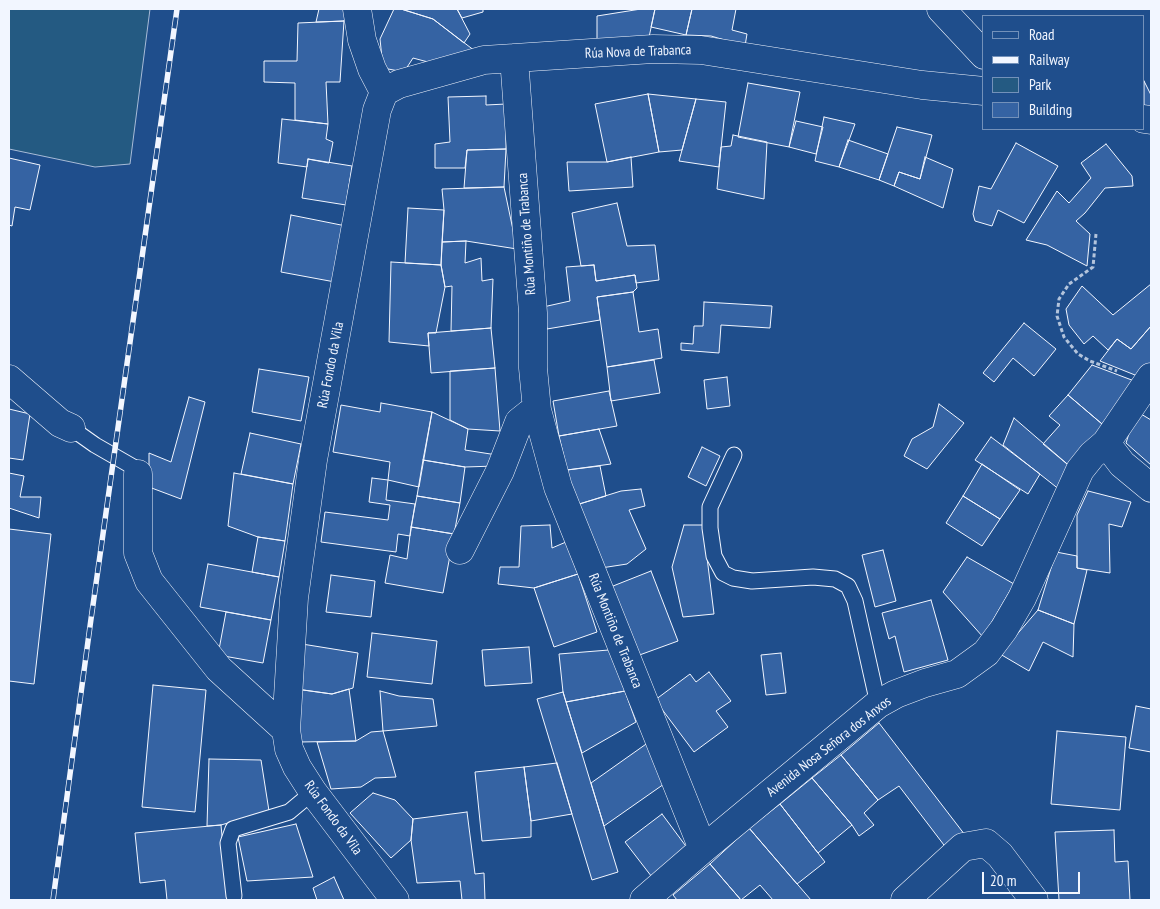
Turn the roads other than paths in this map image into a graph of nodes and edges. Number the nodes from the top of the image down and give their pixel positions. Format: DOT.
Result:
graph roads {
  1 [pos="357,9"];
  2 [pos="941,9"];
  3 [pos="982,53"];
  4 [pos="514,58"];
  5 [pos="982,91"];
  6 [pos="384,92"];
  7 [pos="9,379"];
  8 [pos="1149,380"];
  9 [pos="537,410"];
  10 [pos="71,428"];
  11 [pos="1106,443"];
  12 [pos="734,454"];
  13 [pos="138,474"];
  14 [pos="1151,488"];
  15 [pos="460,550"];
  16 [pos="878,704"];
  17 [pos="286,730"];
  18 [pos="312,792"];
  19 [pos="703,849"];
  20 [pos="234,896"];
  21 [pos="395,900"];
  22 [pos="644,900"];
  23 [pos="905,900"];
  24 [pos="1034,900"];
  1 -- 6 [label="street"];
  2 -- 3 [label="street"];
  4 -- 5 [label="street, Rúa Nova de Trabanca"];
  4 -- 6 [label="street, Rúa Nova de Trabanca"];
  4 -- 9 [label="street, Rúa Montiño de Trabanca"];
  6 -- 17 [label="street, Rúa Fondo da Vila"];
  7 -- 10 [label="street"];
  8 -- 11 [label="street, Avenida Nosa Señora dos Anxos"];
  9 -- 15 [label="street"];
  9 -- 19 [label="street, Rúa Montiño de Trabanca"];
  10 -- 13 [label="lane"];
  11 -- 14 [label="street"];
  11 -- 16 [label="street, Avenida Nosa Señora dos Anxos"];
  12 -- 16 [label="lane"];
  13 -- 17 [label="street"];
  16 -- 19 [label="street, Avenida Nosa Señora dos Anxos"];
  17 -- 18 [label="street, Rúa Fondo da Vila"];
  18 -- 20 [label="lane"];
  18 -- 21 [label="street, Rúa Fondo da Vila"];
  19 -- 22 [label="street, Avenida Nosa Señora dos Anxos"];
  23 -- 24 [label="street"];
}
